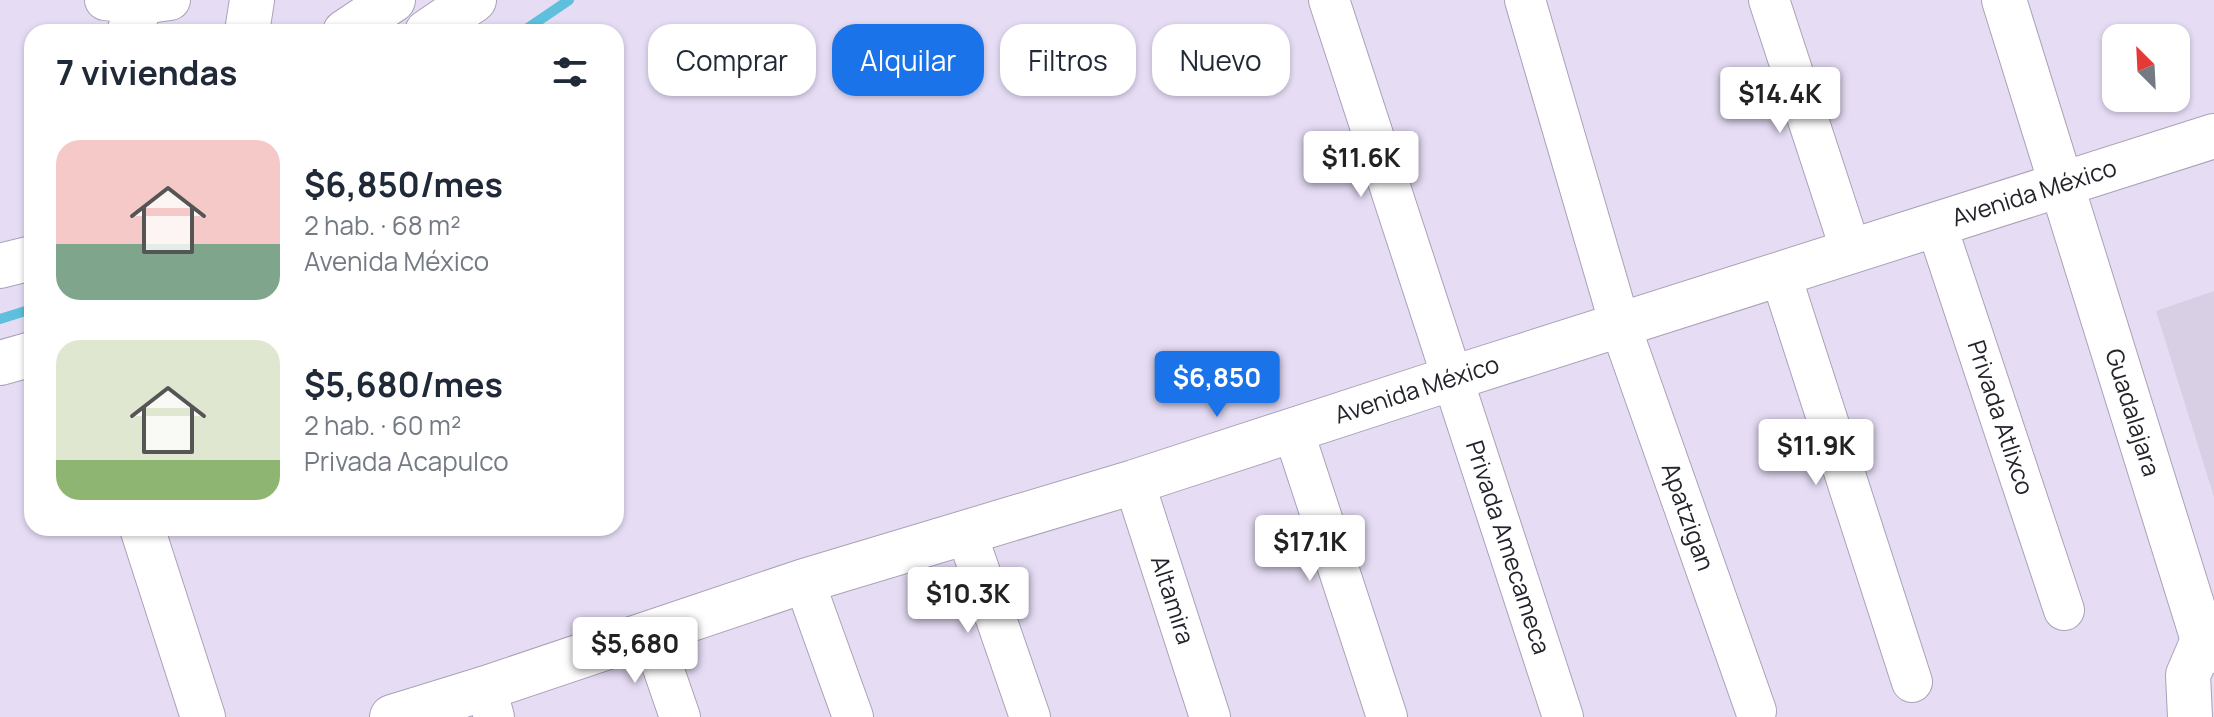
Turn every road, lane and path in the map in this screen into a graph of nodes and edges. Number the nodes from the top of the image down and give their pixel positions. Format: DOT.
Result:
graph roads {
  1 [pos="252,0"];
  2 [pos="393,0"];
  3 [pos="474,0"];
  4 [pos="1329,0"];
  5 [pos="1525,0"];
  6 [pos="1769,0"];
  7 [pos="2004,0"];
  8 [pos="248,24"];
  9 [pos="357,24"];
  10 [pos="439,24"];
  11 [pos="2214,136"];
  12 [pos="2062,184"];
  13 [pos="1936,224"];
  14 [pos="1851,251"];
  15 [pos="24,260"];
  16 [pos="0,266"];
  17 [pos="1780,273"];
  18 [pos="1620,325"];
  19 [pos="24,356"];
  20 [pos="0,363"];
  21 [pos="1453,378"];
  22 [pos="1293,430"];
  23 [pos="1134,482"];
  24 [pos="966,532"];
  25 [pos="145,536"];
  26 [pos="804,581"];
  27 [pos="2064,610"];
  28 [pos="651,633"];
  29 [pos="2208,646"];
  30 [pos="1912,682"];
  31 [pos="490,702"];
  32 [pos="1756,711"];
  33 [pos="203,717"];
  34 [pos="392,717"];
  35 [pos="680,717"];
  36 [pos="853,717"];
  37 [pos="1030,717"];
  38 [pos="1210,717"];
  39 [pos="1387,717"];
  40 [pos="1563,717"];
  41 [pos="2190,717"];
  1 -- 8 [label="street"];
  2 -- 9 [label="street"];
  3 -- 10 [label="street"];
  4 -- 21 [label="street, Privada Amecameca"];
  5 -- 18 [label="street, Apatzigan"];
  6 -- 14 [label="street"];
  7 -- 12 [label="street, Guadalajara"];
  11 -- 12 [label="street, Avenida México"];
  12 -- 13 [label="street, Avenida México"];
  12 -- 29 [label="street, Guadalajara"];
  13 -- 14 [label="street, Avenida México"];
  13 -- 27 [label="street, Privada Atlixco"];
  14 -- 17 [label="street, Avenida México"];
  15 -- 16 [label="street"];
  17 -- 18 [label="street, Avenida México"];
  17 -- 30 [label="street"];
  18 -- 21 [label="street, Avenida México"];
  18 -- 32 [label="street, Apatzigan"];
  19 -- 20 [label="street"];
  21 -- 22 [label="street, Avenida México"];
  21 -- 40 [label="street, Privada Amecameca"];
  22 -- 23 [label="street, Avenida México"];
  22 -- 39 [label="street"];
  23 -- 24 [label="street, Avenida México"];
  23 -- 38 [label="street, Altamira"];
  24 -- 26 [label="street, Avenida México"];
  24 -- 37 [label="street"];
  25 -- 33 [label="street"];
  26 -- 28 [label="street, Avenida México"];
  26 -- 36 [label="street"];
  28 -- 31 [label="street, Avenida México"];
  28 -- 35 [label="street"];
  29 -- 41 [label="street"];
  31 -- 34 [label="street, Avenida México"];
}
